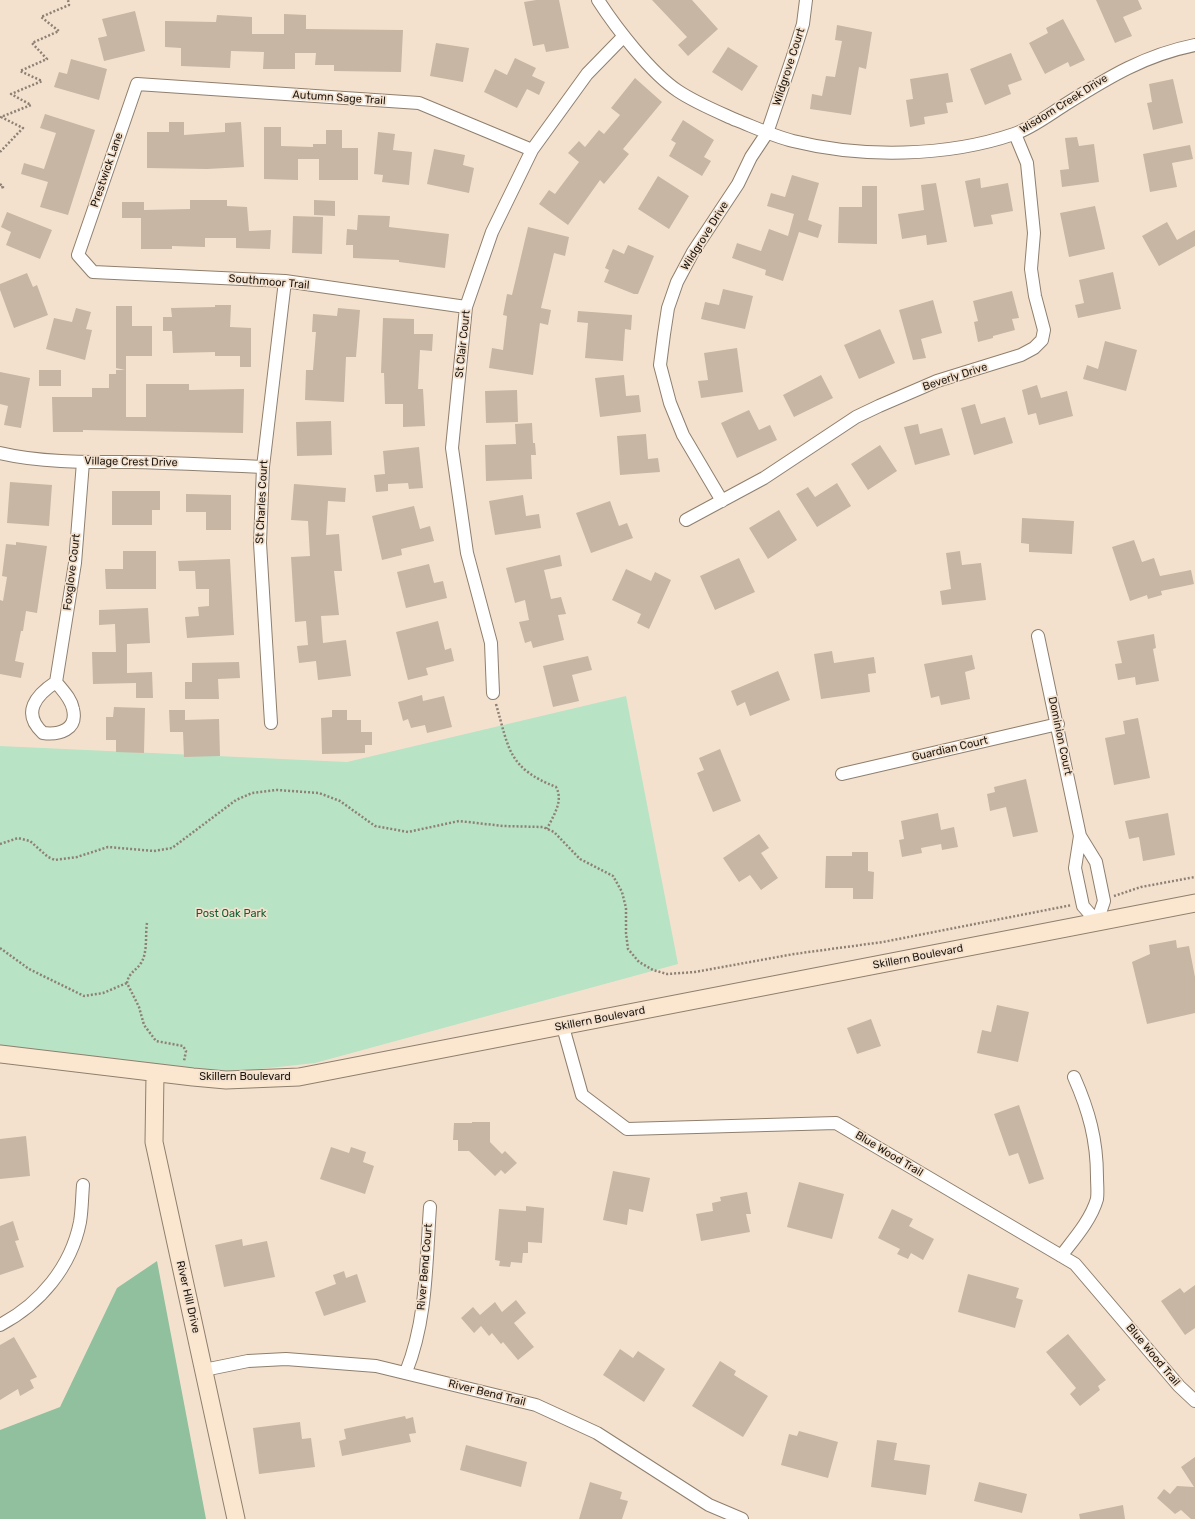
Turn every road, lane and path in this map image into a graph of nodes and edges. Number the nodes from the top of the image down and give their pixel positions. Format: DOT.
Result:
graph roads {
  1 [pos="68,0"];
  2 [pos="598,0"];
  3 [pos="806,0"];
  4 [pos="624,36"];
  5 [pos="1195,45"];
  6 [pos="137,84"];
  7 [pos="767,133"];
  8 [pos="1015,134"];
  9 [pos="532,150"];
  10 [pos="0,152"];
  11 [pos="0,184"];
  12 [pos="0,188"];
  13 [pos="78,255"];
  14 [pos="285,281"];
  15 [pos="466,307"];
  16 [pos="0,453"];
  17 [pos="83,462"];
  18 [pos="263,467"];
  19 [pos="722,501"];
  20 [pos="686,520"];
  21 [pos="1038,636"];
  22 [pos="56,682"];
  23 [pos="493,693"];
  24 [pos="271,723"];
  25 [pos="1058,724"];
  26 [pos="842,774"];
  27 [pos="547,829"];
  28 [pos="1080,836"];
  29 [pos="0,844"];
  30 [pos="1195,877"];
  31 [pos="1103,899"];
  32 [pos="1082,903"];
  33 [pos="1195,903"];
  34 [pos="1097,922"];
  35 [pos="147,923"];
  36 [pos="0,948"];
  37 [pos="127,983"];
  38 [pos="563,1027"];
  39 [pos="0,1054"];
  40 [pos="154,1074"];
  41 [pos="182,1076"];
  42 [pos="1074,1077"];
  43 [pos="83,1185"];
  44 [pos="430,1207"];
  45 [pos="1061,1256"];
  46 [pos="0,1325"];
  47 [pos="204,1370"];
  48 [pos="406,1372"];
  49 [pos="1195,1401"];
  50 [pos="236,1519"];
  51 [pos="742,1519"];
  1 -- 10 [label="path"];
  2 -- 4 [label="street, Wisdom Creek Drive"];
  3 -- 7 [label="street, Wildgrove Court"];
  4 -- 7 [label="street, Wisdom Creek Drive"];
  4 -- 9 [label="street, St Clair Court"];
  5 -- 8 [label="street, Wisdom Creek Drive"];
  6 -- 9 [label="street, Autumn Sage Trail"];
  6 -- 13 [label="street, Prestwick Lane"];
  7 -- 8 [label="street, Wisdom Creek Drive"];
  7 -- 19 [label="street, Wildgrove Drive"];
  8 -- 19 [label="street, Beverly Drive"];
  9 -- 15 [label="street, St Clair Court"];
  11 -- 12 [label="path"];
  13 -- 14 [label="street, Southmoor Trail"];
  14 -- 15 [label="street, Southmoor Trail"];
  14 -- 18 [label="street, St Charles Court"];
  15 -- 23 [label="street, St Clair Court"];
  16 -- 17 [label="street, Village Crest Drive"];
  17 -- 18 [label="street, Village Crest Drive"];
  17 -- 22 [label="street, Foxglove Court"];
  18 -- 24 [label="street, St Charles Court"];
  19 -- 20 [label="street, Beverly Drive"];
  21 -- 25 [label="street, Dominion Court"];
  23 -- 27 [label="path"];
  25 -- 26 [label="street, Guardian Court"];
  25 -- 28 [label="street, Dominion Court"];
  27 -- 29 [label="path"];
  27 -- 32 [label="path"];
  28 -- 31 [label="street, Dominion Court"];
  28 -- 32 [label="street, Dominion Court"];
  30 -- 31 [label="path"];
  31 -- 34 [label="street, Dominion Court"];
  32 -- 34 [label="street, Dominion Court"];
  33 -- 34 [label="street, Skillern Boulevard"];
  34 -- 38 [label="street, Skillern Boulevard"];
  35 -- 37 [label="path"];
  36 -- 37 [label="path"];
  37 -- 41 [label="path"];
  38 -- 41 [label="street, Skillern Boulevard"];
  38 -- 45 [label="street, Blue Wood Trail"];
  39 -- 40 [label="street, Skillern Boulevard"];
  40 -- 41 [label="street, Skillern Boulevard"];
  40 -- 47 [label="street, River Hill Drive"];
  42 -- 45 [label="street"];
  43 -- 46 [label="street"];
  44 -- 48 [label="street, River Bend Court"];
  45 -- 49 [label="street, Blue Wood Trail"];
  47 -- 48 [label="street, River Bend Trail"];
  47 -- 50 [label="street, River Hill Drive"];
  48 -- 51 [label="street, River Bend Trail"];
}
